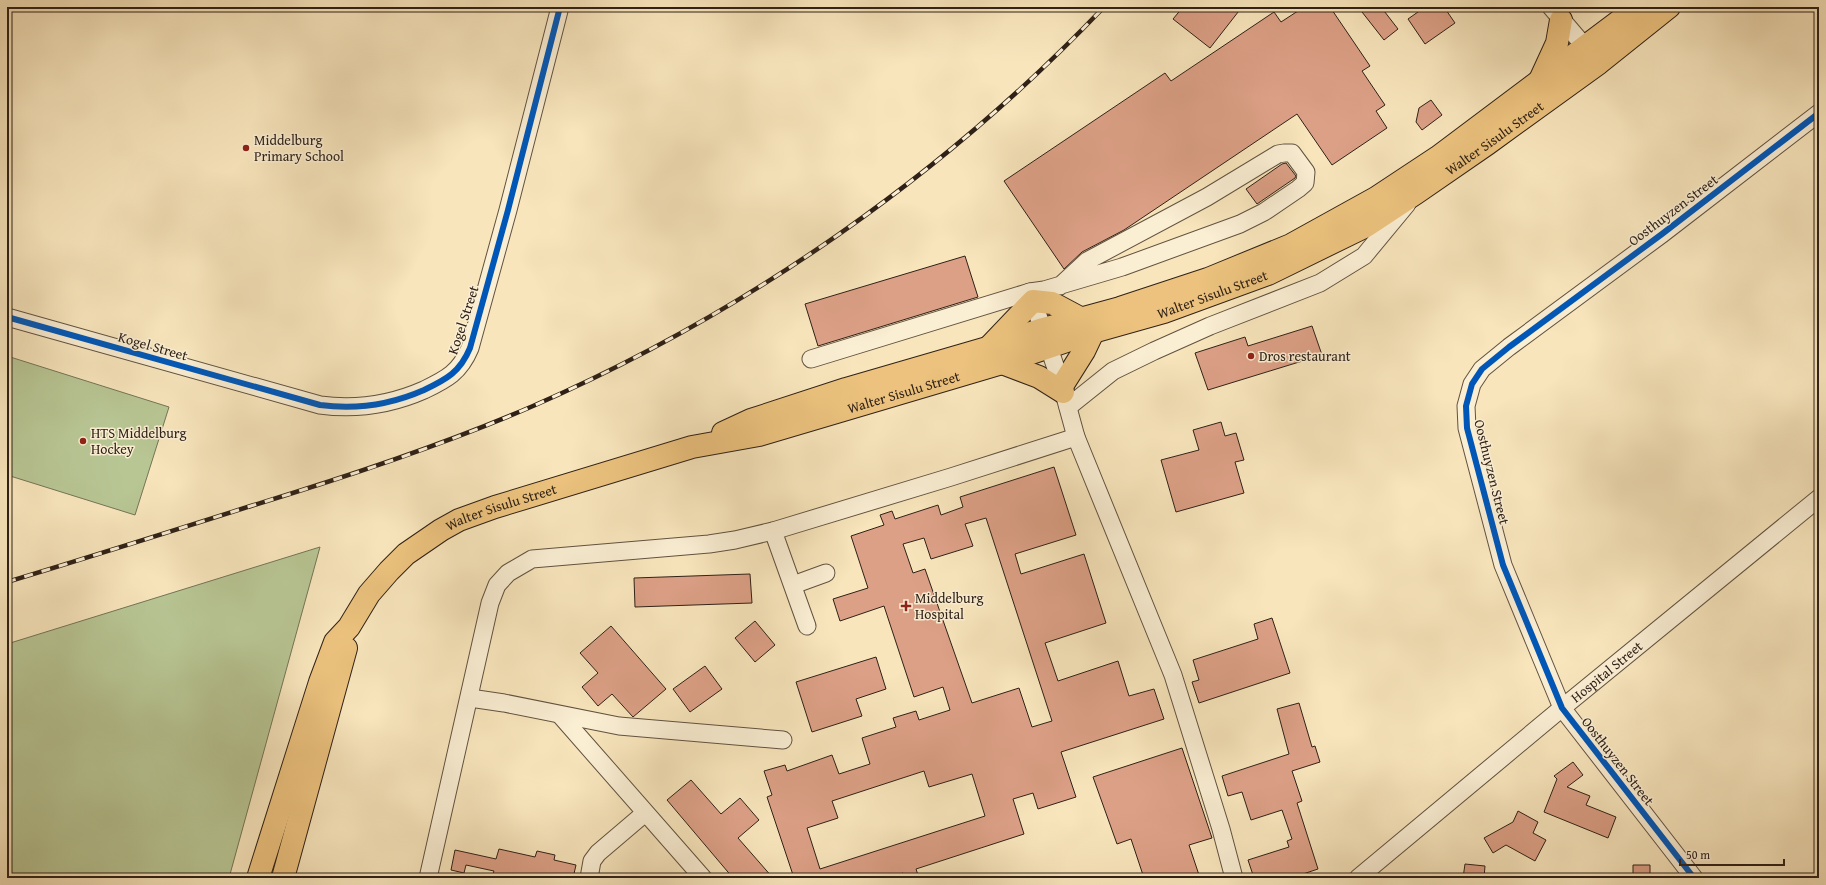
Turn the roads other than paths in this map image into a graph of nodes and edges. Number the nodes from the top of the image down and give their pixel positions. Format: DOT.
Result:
graph roads {
  1 [pos="560,7"];
  2 [pos="1638,7"];
  3 [pos="1669,7"];
  4 [pos="1556,14"];
  5 [pos="1592,55"];
  6 [pos="1538,83"];
  7 [pos="1819,113"];
  8 [pos="1416,193"];
  9 [pos="1060,286"];
  10 [pos="1032,297"];
  11 [pos="7,317"];
  12 [pos="1088,325"];
  13 [pos="1046,338"];
  14 [pos="995,356"];
  15 [pos="811,359"];
  16 [pos="1064,395"];
  17 [pos="1076,437"];
  18 [pos="1819,498"];
  19 [pos="773,531"];
  20 [pos="826,573"];
  21 [pos="793,585"];
  22 [pos="807,626"];
  23 [pos="349,627"];
  24 [pos="470,698"];
  25 [pos="1562,708"];
  26 [pos="560,715"];
  27 [pos="782,740"];
  28 [pos="645,813"];
  29 [pos="258,878"];
  30 [pos="282,878"];
  31 [pos="428,878"];
  32 [pos="589,878"];
  33 [pos="703,878"];
  34 [pos="1234,878"];
  35 [pos="1358,878"];
  36 [pos="1694,878"];
  1 -- 11 [label="street, Kogel Street"];
  2 -- 5 [label="main road, Walter Sisulu Street"];
  3 -- 5 [label="main road, Walter Sisulu Street"];
  4 -- 5 [label="street"];
  4 -- 6 [label="main road"];
  5 -- 6 [label="main road, Walter Sisulu Street"];
  5 -- 8 [label="main road, Walter Sisulu Street"];
  6 -- 12 [label="main road, Walter Sisulu Street"];
  7 -- 25 [label="street, Oosthuyzen Street"];
  8 -- 12 [label="main road, Walter Sisulu Street"];
  8 -- 16 [label="street"];
  9 -- 9 [label="street"];
  9 -- 10 [label="street"];
  10 -- 12 [label="main road"];
  10 -- 13 [label="street"];
  10 -- 14 [label="main road"];
  10 -- 15 [label="street"];
  12 -- 13 [label="main road, Walter Sisulu Street"];
  12 -- 16 [label="main road"];
  13 -- 14 [label="main road, Walter Sisulu Street"];
  13 -- 16 [label="street"];
  14 -- 16 [label="main road"];
  14 -- 23 [label="main road, Walter Sisulu Street"];
  16 -- 17 [label="street"];
  17 -- 19 [label="street"];
  17 -- 34 [label="street"];
  18 -- 25 [label="street, Hospital Street"];
  19 -- 21 [label="street"];
  19 -- 24 [label="street"];
  20 -- 21 [label="street"];
  21 -- 22 [label="street"];
  23 -- 29 [label="main road"];
  23 -- 30 [label="main road"];
  24 -- 26 [label="street"];
  24 -- 31 [label="street"];
  25 -- 35 [label="street, Hospital Street"];
  25 -- 36 [label="street, Oosthuyzen Street"];
  26 -- 27 [label="street"];
  26 -- 28 [label="street"];
  28 -- 32 [label="street"];
  28 -- 33 [label="street"];
}
